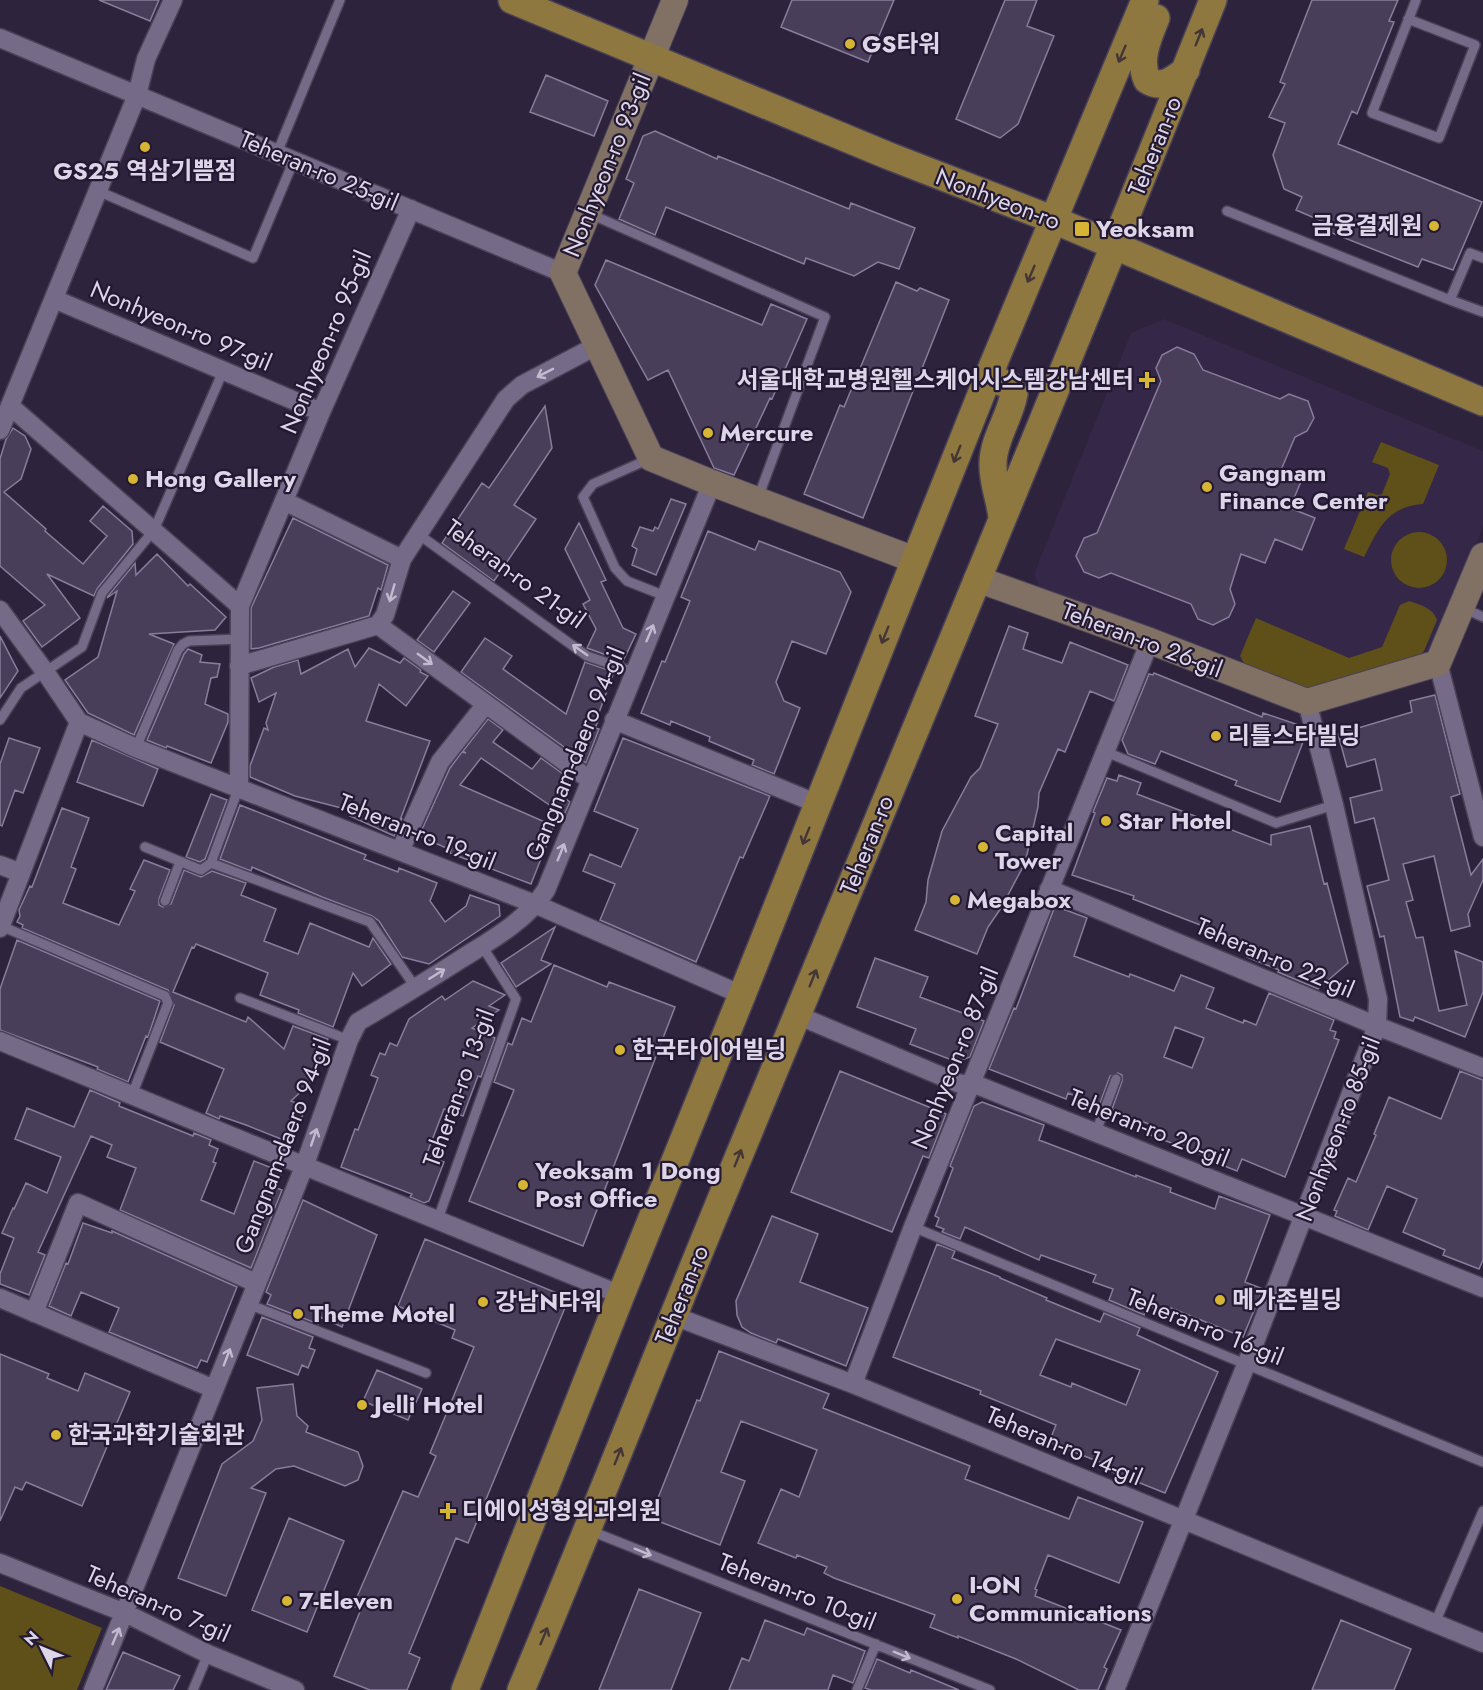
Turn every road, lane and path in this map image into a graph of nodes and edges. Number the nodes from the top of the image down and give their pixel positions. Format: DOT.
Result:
graph roads {
  1 [pos="173,0"];
  2 [pos="340,0"];
  3 [pos="512,0"];
  4 [pos="675,0"];
  5 [pos="1145,0"];
  6 [pos="1164,0"];
  7 [pos="1213,0"];
  8 [pos="1416,0"];
  9 [pos="1408,19"];
  10 [pos="0,38"];
  11 [pos="1479,44"];
  12 [pos="651,57"];
  13 [pos="1186,70"];
  14 [pos="137,95"];
  15 [pos="277,153"];
  16 [pos="294,160"];
  17 [pos="98,191"];
  18 [pos="411,209"];
  19 [pos="1227,211"];
  20 [pos="586,212"];
  21 [pos="1054,220"];
  22 [pos="1114,247"];
  23 [pos="1483,258"];
  24 [pos="563,273"];
  25 [pos="54,299"];
  26 [pos="1450,300"];
  27 [pos="1483,312"];
  28 [pos="597,346"];
  29 [pos="224,369"];
  30 [pos="988,377"];
  31 [pos="1483,402"];
  32 [pos="10,406"];
  33 [pos="321,412"];
  34 [pos="0,430"];
  35 [pos="651,458"];
  36 [pos="712,483"];
  37 [pos="757,500"];
  38 [pos="284,501"];
  39 [pos="1002,518"];
  40 [pos="154,530"];
  41 [pos="418,534"];
  42 [pos="1483,556"];
  43 [pos="402,559"];
  44 [pos="915,560"];
  45 [pos="977,579"];
  46 [pos="665,596"];
  47 [pos="240,606"];
  48 [pos="0,610"];
  49 [pos="1473,612"];
  50 [pos="378,625"];
  51 [pos="239,639"];
  52 [pos="1150,641"];
  53 [pos="1438,663"];
  54 [pos="239,666"];
  55 [pos="634,672"];
  56 [pos="46,673"];
  57 [pos="1306,702"];
  58 [pos="486,704"];
  59 [pos="0,720"];
  60 [pos="614,720"];
  61 [pos="79,722"];
  62 [pos="136,748"];
  63 [pos="1104,751"];
  64 [pos="590,780"];
  65 [pos="239,787"];
  66 [pos="819,804"];
  67 [pos="1334,805"];
  68 [pos="1483,837"];
  69 [pos="145,847"];
  70 [pos="400,851"];
  71 [pos="180,861"];
  72 [pos="211,863"];
  73 [pos="0,865"];
  74 [pos="21,873"];
  75 [pos="1049,889"];
  76 [pos="165,901"];
  77 [pos="537,905"];
  78 [pos="0,927"];
  79 [pos="482,946"];
  80 [pos="416,988"];
  81 [pos="742,995"];
  82 [pos="240,998"];
  83 [pos="797,1015"];
  84 [pos="1377,1026"];
  85 [pos="349,1040"];
  86 [pos="0,1041"];
  87 [pos="1483,1068"];
  88 [pos="1116,1079"];
  89 [pos="972,1083"];
  90 [pos="132,1095"];
  91 [pos="1096,1132"];
  92 [pos="304,1167"];
  93 [pos="1305,1217"];
  94 [pos="438,1219"];
  95 [pos="913,1227"];
  96 [pos="256,1282"];
  97 [pos="1483,1288"];
  98 [pos="621,1295"];
  99 [pos="0,1298"];
  100 [pos="248,1304"];
  101 [pos="34,1312"];
  102 [pos="674,1316"];
  103 [pos="1246,1365"];
  104 [pos="426,1373"];
  105 [pos="853,1384"];
  106 [pos="214,1389"];
  107 [pos="1483,1461"];
  108 [pos="1483,1511"];
  109 [pos="1184,1522"];
  110 [pos="588,1530"];
  111 [pos="0,1563"];
  112 [pos="125,1613"];
  113 [pos="1435,1623"];
  114 [pos="1483,1642"];
  115 [pos="876,1644"];
  116 [pos="208,1654"];
  117 [pos="291,1689"];
  118 [pos="93,1690"];
  119 [pos="193,1690"];
  120 [pos="465,1690"];
  121 [pos="521,1690"];
  122 [pos="857,1690"];
  123 [pos="990,1690"];
  124 [pos="1115,1690"];
  1 -- 14 [label="street, Nonhyeon-ro 97-gil"];
  2 -- 15 [label="lane"];
  3 -- 12 [label="main road, Nonhyeon-ro"];
  4 -- 12 [label="street, Nonhyeon-ro 93-gil"];
  5 -- 21 [label="main road, one-way"];
  6 -- 13 [label="main road"];
  13 -- 7 [label="main road, Teheran-ro, one-way"];
  8 -- 9 [label="lane"];
  9 -- 11 [label="lane"];
  9 -- 11 [label="lane"];
  10 -- 14 [label="street, Teheran-ro 25-gil"];
  12 -- 20 [label="street, Nonhyeon-ro 93-gil"];
  12 -- 21 [label="main road, Nonhyeon-ro"];
  13 -- 22 [label="main road, Teheran-ro"];
  14 -- 15 [label="street, Teheran-ro 25-gil"];
  14 -- 17 [label="street, Nonhyeon-ro 97-gil"];
  15 -- 16 [label="street, Teheran-ro 25-gil"];
  16 -- 17 [label="lane"];
  16 -- 18 [label="street, Teheran-ro 25-gil"];
  17 -- 25 [label="street, Nonhyeon-ro 97-gil"];
  18 -- 24 [label="street, Teheran-ro 25-gil"];
  18 -- 33 [label="street, Nonhyeon-ro 95-gil"];
  19 -- 26 [label="lane"];
  20 -- 24 [label="street, Nonhyeon-ro 93-gil"];
  20 -- 37 [label="lane"];
  21 -- 22 [label="main road, Nonhyeon-ro"];
  21 -- 30 [label="main road, one-way"];
  22 -- 31 [label="main road, Nonhyeon-ro"];
  22 -- 39 [label="main road, Teheran-ro"];
  23 -- 26 [label="lane"];
  24 -- 28 [label="street"];
  25 -- 29 [label="street, Nonhyeon-ro 97-gil"];
  25 -- 32 [label="street, Nonhyeon-ro 97-gil"];
  26 -- 27 [label="lane"];
  28 -- 35 [label="street"];
  28 -- 41 [label="street, one-way"];
  29 -- 33 [label="street, Nonhyeon-ro 97-gil"];
  29 -- 40 [label="lane"];
  30 -- 39 [label="main road"];
  30 -- 44 [label="main road, one-way"];
  32 -- 34 [label="street, Nonhyeon-ro 97-gil"];
  32 -- 40 [label="street"];
  33 -- 38 [label="street, Nonhyeon-ro 95-gil"];
  35 -- 36 [label="street"];
  35 -- 46 [label="lane"];
  36 -- 37 [label="street"];
  36 -- 46 [label="street, Gangnam-daero 94-gil"];
  37 -- 44 [label="street"];
  38 -- 43 [label="street"];
  38 -- 47 [label="street, Nonhyeon-ro 95-gil"];
  39 -- 45 [label="main road, Teheran-ro"];
  40 -- 47 [label="street"];
  40 -- 56 [label="lane"];
  41 -- 43 [label="street, Teheran-ro 21-gil"];
  55 -- 41 [label="lane, Teheran-ro 21-gil, one-way"];
  42 -- 49 [label="street"];
  43 -- 50 [label="street, Teheran-ro 21-gil, one-way"];
  44 -- 66 [label="main road, one-way"];
  45 -- 52 [label="street, Teheran-ro 26-gil"];
  83 -- 45 [label="main road, Teheran-ro, one-way"];
  55 -- 46 [label="street, Gangnam-daero 94-gil, one-way"];
  47 -- 51 [label="street, Nonhyeon-ro 95-gil"];
  48 -- 56 [label="street"];
  49 -- 53 [label="street"];
  50 -- 54 [label="street"];
  50 -- 58 [label="street, one-way"];
  51 -- 54 [label="street, Nonhyeon-ro 95-gil"];
  51 -- 62 [label="lane"];
  52 -- 57 [label="street, Teheran-ro 26-gil"];
  52 -- 63 [label="street, Nonhyeon-ro 87-gil"];
  53 -- 57 [label="street"];
  53 -- 68 [label="street"];
  54 -- 65 [label="street, Nonhyeon-ro 95-gil"];
  55 -- 60 [label="street, Gangnam-daero 94-gil"];
  56 -- 59 [label="lane"];
  56 -- 61 [label="street"];
  57 -- 67 [label="street, Nonhyeon-ro 85-gil"];
  58 -- 64 [label="street"];
  58 -- 70 [label="street"];
  60 -- 64 [label="street, Gangnam-daero 94-gil"];
  60 -- 66 [label="street"];
  61 -- 62 [label="street, Teheran-ro 19-gil"];
  61 -- 74 [label="street"];
  62 -- 65 [label="street, Teheran-ro 19-gil"];
  63 -- 67 [label="lane"];
  63 -- 75 [label="street, Nonhyeon-ro 87-gil"];
  77 -- 64 [label="street, Gangnam-daero 94-gil, one-way"];
  65 -- 70 [label="street, Teheran-ro 19-gil"];
  65 -- 72 [label="lane"];
  66 -- 81 [label="main road, one-way"];
  67 -- 84 [label="street, Nonhyeon-ro 85-gil"];
  69 -- 71 [label="lane"];
  70 -- 77 [label="street, Teheran-ro 19-gil"];
  71 -- 72 [label="lane"];
  71 -- 76 [label="lane"];
  72 -- 80 [label="lane"];
  73 -- 74 [label="street"];
  74 -- 78 [label="street"];
  75 -- 84 [label="street, Teheran-ro 22-gil"];
  75 -- 89 [label="street, Nonhyeon-ro 87-gil"];
  77 -- 79 [label="street, Gangnam-daero 94-gil"];
  77 -- 81 [label="street, Teheran-ro 19-gil"];
  78 -- 90 [label="lane"];
  80 -- 79 [label="street, Gangnam-daero 94-gil, one-way"];
  79 -- 94 [label="lane, Teheran-ro 13-gil"];
  80 -- 85 [label="street, Gangnam-daero 94-gil"];
  81 -- 98 [label="main road"];
  82 -- 85 [label="lane"];
  83 -- 89 [label="street, Teheran-ro 20-gil"];
  102 -- 83 [label="main road, Teheran-ro, one-way"];
  84 -- 87 [label="street, Teheran-ro 22-gil"];
  84 -- 93 [label="street, Nonhyeon-ro 85-gil"];
  92 -- 85 [label="street, Gangnam-daero 94-gil, one-way"];
  86 -- 90 [label="street"];
  88 -- 91 [label="lane"];
  89 -- 91 [label="street, Teheran-ro 20-gil"];
  89 -- 95 [label="street, Nonhyeon-ro 87-gil"];
  90 -- 92 [label="street"];
  91 -- 93 [label="street, Teheran-ro 20-gil"];
  92 -- 94 [label="street"];
  92 -- 96 [label="street, Gangnam-daero 94-gil"];
  93 -- 97 [label="street, Teheran-ro 20-gil"];
  93 -- 103 [label="street, Nonhyeon-ro 85-gil"];
  94 -- 98 [label="street"];
  95 -- 103 [label="lane, Teheran-ro 16-gil"];
  95 -- 105 [label="street, Nonhyeon-ro 87-gil"];
  96 -- 100 [label="street, Gangnam-daero 94-gil"];
  96 -- 101 [label="street, Gangnam-daero 94-gil"];
  98 -- 120 [label="main road"];
  99 -- 101 [label="street"];
  100 -- 104 [label="lane"];
  106 -- 100 [label="street, Gangnam-daero 94-gil, one-way"];
  101 -- 106 [label="street"];
  102 -- 105 [label="street, Teheran-ro 14-gil"];
  110 -- 102 [label="main road, Teheran-ro, one-way"];
  103 -- 107 [label="lane, Teheran-ro 16-gil"];
  103 -- 109 [label="street, Nonhyeon-ro 85-gil"];
  105 -- 109 [label="street, Teheran-ro 14-gil"];
  106 -- 112 [label="street, Gangnam-daero 94-gil"];
  108 -- 113 [label="lane"];
  109 -- 113 [label="street, Teheran-ro 14-gil"];
  109 -- 124 [label="street, Nonhyeon-ro 85-gil"];
  110 -- 115 [label="lane, Teheran-ro 10-gil, one-way"];
  121 -- 110 [label="main road, Teheran-ro, one-way"];
  111 -- 112 [label="street, Teheran-ro 7-gil"];
  112 -- 116 [label="street, Teheran-ro 7-gil"];
  118 -- 112 [label="street, Gangnam-daero 94-gil, one-way"];
  113 -- 114 [label="street, Teheran-ro 14-gil"];
  115 -- 122 [label="lane"];
  115 -- 123 [label="lane, Teheran-ro 10-gil, one-way"];
  116 -- 117 [label="street, Teheran-ro 7-gil"];
  116 -- 119 [label="lane"];
}
